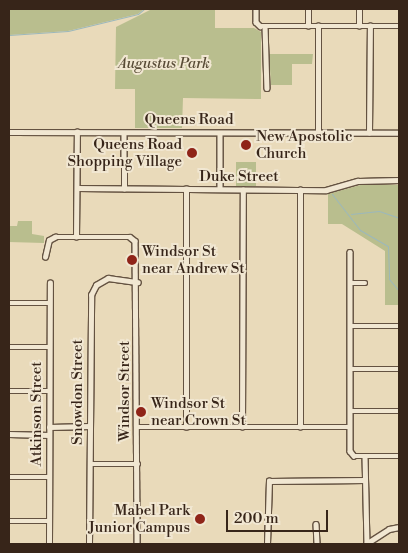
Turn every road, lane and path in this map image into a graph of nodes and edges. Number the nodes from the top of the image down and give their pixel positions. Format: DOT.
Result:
graph roads {
  1 [pos="256,9"];
  2 [pos="308,9"];
  3 [pos="359,9"];
  4 [pos="262,26"];
  5 [pos="308,26"];
  6 [pos="318,26"];
  7 [pos="359,26"];
  8 [pos="370,26"];
  9 [pos="399,26"];
  10 [pos="267,88"];
  11 [pos="9,132"];
  12 [pos="77,132"];
  13 [pos="124,132"];
  14 [pos="220,133"];
  15 [pos="318,133"];
  16 [pos="370,133"];
  17 [pos="399,133"];
  18 [pos="399,180"];
  19 [pos="76,188"];
  20 [pos="124,189"];
  21 [pos="186,189"];
  22 [pos="220,190"];
  23 [pos="243,190"];
  24 [pos="300,190"];
  25 [pos="76,237"];
  26 [pos="350,252"];
  27 [pos="45,257"];
  28 [pos="138,282"];
  29 [pos="350,283"];
  30 [pos="364,283"];
  31 [pos="50,284"];
  32 [pos="9,303"];
  33 [pos="50,303"];
  34 [pos="350,326"];
  35 [pos="399,326"];
  36 [pos="9,347"];
  37 [pos="50,347"];
  38 [pos="350,369"];
  39 [pos="399,369"];
  40 [pos="9,391"];
  41 [pos="49,391"];
  42 [pos="350,411"];
  43 [pos="399,411"];
  44 [pos="90,426"];
  45 [pos="49,427"];
  46 [pos="138,427"];
  47 [pos="186,427"];
  48 [pos="242,427"];
  49 [pos="300,427"];
  50 [pos="350,427"];
  51 [pos="9,434"];
  52 [pos="49,434"];
  53 [pos="365,456"];
  54 [pos="399,456"];
  55 [pos="90,464"];
  56 [pos="138,464"];
  57 [pos="9,477"];
  58 [pos="49,477"];
  59 [pos="365,480"];
  60 [pos="9,521"];
  61 [pos="50,521"];
  62 [pos="316,524"];
  63 [pos="399,527"];
  64 [pos="49,544"];
  65 [pos="90,544"];
  66 [pos="137,544"];
  67 [pos="267,544"];
  68 [pos="317,544"];
  69 [pos="366,544"];
  1 -- 4 [label="street"];
  2 -- 5 [label="street"];
  3 -- 7 [label="street"];
  4 -- 5 [label="street"];
  4 -- 10 [label="street"];
  5 -- 6 [label="street"];
  6 -- 7 [label="street"];
  6 -- 15 [label="street"];
  7 -- 8 [label="street"];
  8 -- 9 [label="street"];
  8 -- 16 [label="street"];
  11 -- 12 [label="street, Queens Road"];
  12 -- 13 [label="street, Queens Road"];
  12 -- 19 [label="street"];
  13 -- 14 [label="street, Queens Road"];
  13 -- 20 [label="street"];
  14 -- 15 [label="street, Queens Road"];
  14 -- 22 [label="street"];
  15 -- 16 [label="street, Queens Road"];
  16 -- 17 [label="street, Queens Road"];
  18 -- 24 [label="street, Duke Street"];
  19 -- 20 [label="street, Duke Street"];
  19 -- 25 [label="street"];
  20 -- 21 [label="street, Duke Street"];
  21 -- 22 [label="street, Duke Street"];
  21 -- 47 [label="street"];
  22 -- 23 [label="street, Duke Street"];
  23 -- 24 [label="street, Duke Street"];
  23 -- 48 [label="street"];
  24 -- 49 [label="street"];
  25 -- 27 [label="street"];
  25 -- 28 [label="street, Windsor Street"];
  26 -- 29 [label="street"];
  28 -- 44 [label="street, Snowdon Street"];
  28 -- 46 [label="street, Windsor Street"];
  29 -- 30 [label="street"];
  29 -- 34 [label="street"];
  31 -- 33 [label="street, Atkinson Street"];
  32 -- 33 [label="street"];
  33 -- 37 [label="street, Atkinson Street"];
  34 -- 35 [label="street"];
  34 -- 38 [label="street"];
  36 -- 37 [label="street"];
  37 -- 41 [label="street, Atkinson Street"];
  38 -- 39 [label="street"];
  38 -- 42 [label="street"];
  40 -- 41 [label="street"];
  41 -- 45 [label="street, Atkinson Street"];
  42 -- 43 [label="street"];
  42 -- 50 [label="street"];
  44 -- 45 [label="street"];
  44 -- 55 [label="street, Snowdon Street"];
  45 -- 52 [label="street, Atkinson Street"];
  46 -- 47 [label="street"];
  46 -- 56 [label="street, Windsor Street"];
  47 -- 48 [label="street"];
  48 -- 49 [label="street"];
  49 -- 50 [label="street"];
  50 -- 53 [label="street"];
  51 -- 52 [label="street"];
  52 -- 58 [label="street, Atkinson Street"];
  53 -- 54 [label="street"];
  53 -- 59 [label="street"];
  55 -- 56 [label="street"];
  55 -- 65 [label="street, Snowdon Street"];
  56 -- 66 [label="street, Windsor Street"];
  57 -- 58 [label="street"];
  58 -- 61 [label="street, Atkinson Street"];
  59 -- 67 [label="street"];
  59 -- 69 [label="street"];
  60 -- 61 [label="street"];
  61 -- 64 [label="street, Atkinson Street"];
  62 -- 68 [label="street"];
  63 -- 69 [label="street"];
}
